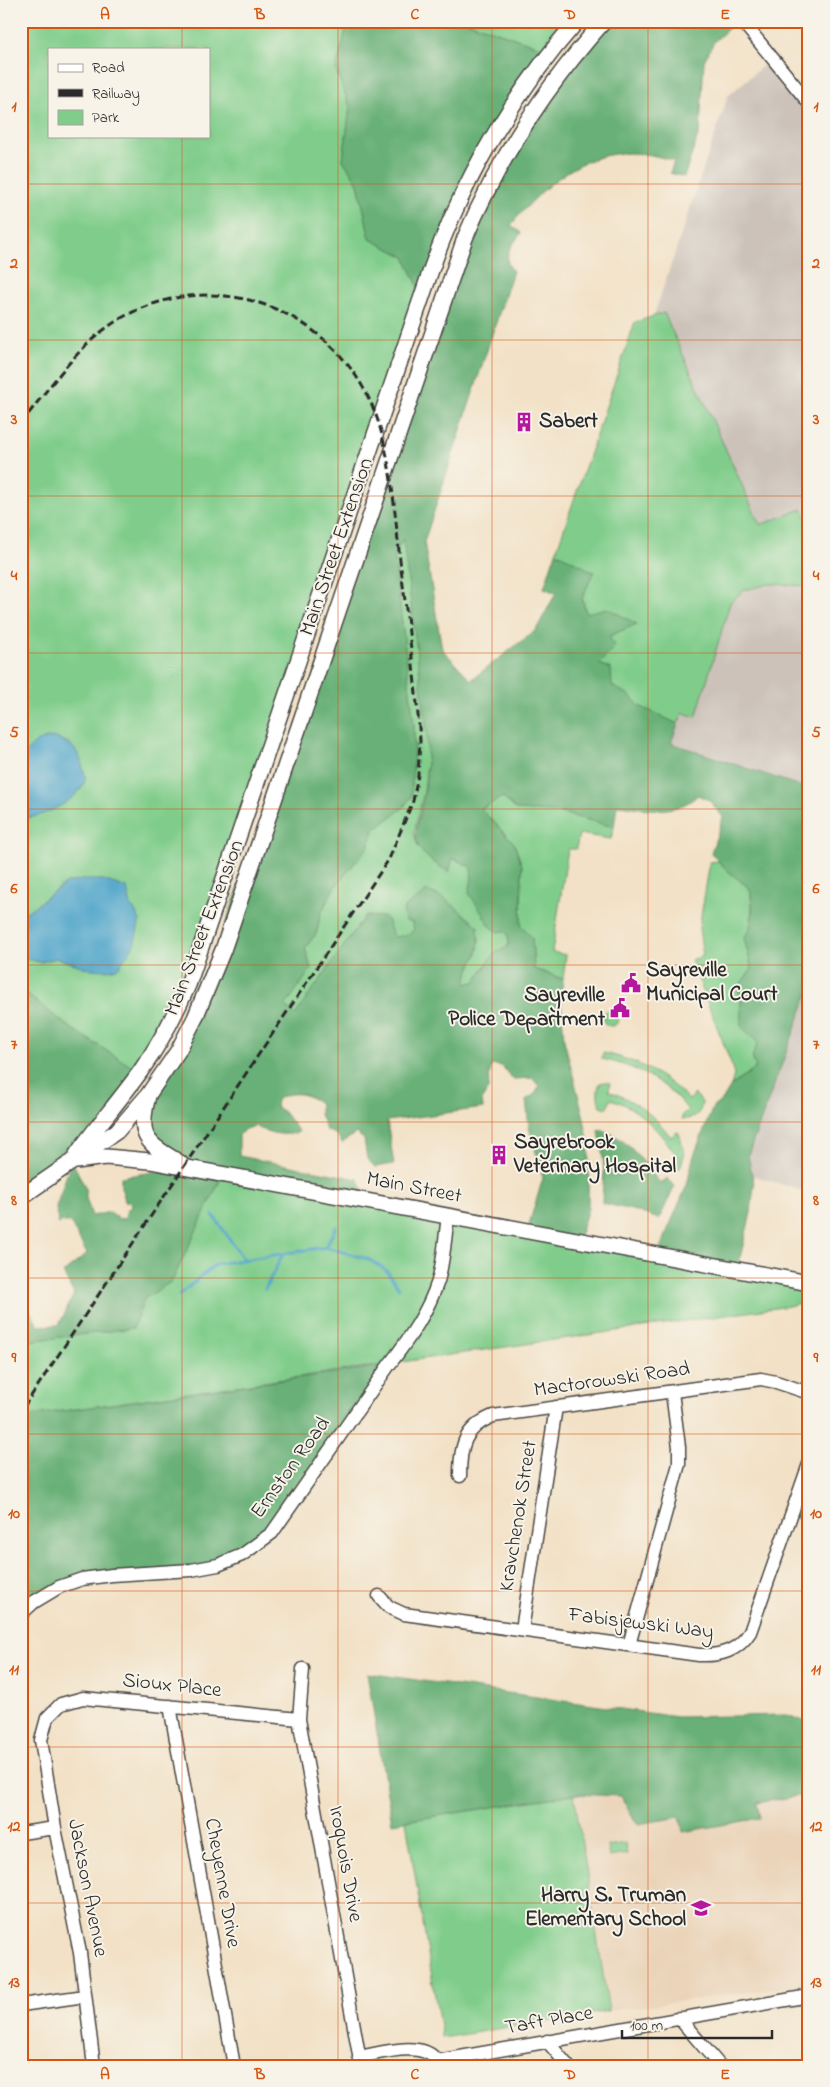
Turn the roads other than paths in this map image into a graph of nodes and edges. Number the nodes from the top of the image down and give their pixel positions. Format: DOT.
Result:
graph roads {
  1 [pos="577,21"];
  2 [pos="604,21"];
  3 [pos="742,21"];
  4 [pos="809,103"];
  5 [pos="148,1095"];
  6 [pos="72,1161"];
  7 [pos="188,1167"];
  8 [pos="21,1196"];
  9 [pos="448,1216"];
  10 [pos="809,1283"];
  11 [pos="672,1392"];
  12 [pos="809,1393"];
  13 [pos="556,1407"];
  14 [pos="808,1467"];
  15 [pos="460,1476"];
  16 [pos="379,1596"];
  17 [pos="21,1614"];
  18 [pos="522,1630"];
  19 [pos="629,1646"];
  20 [pos="303,1669"];
  21 [pos="170,1706"];
  22 [pos="47,1718"];
  23 [pos="299,1719"];
  24 [pos="55,1828"];
  25 [pos="21,1833"];
  26 [pos="85,1996"];
  27 [pos="809,1996"];
  28 [pos="21,2005"];
  29 [pos="680,2018"];
  30 [pos="547,2041"];
  31 [pos="360,2061"];
  32 [pos="439,2063"];
  33 [pos="94,2066"];
  34 [pos="234,2066"];
  35 [pos="568,2066"];
  36 [pos="720,2066"];
  1 -- 6 [label="main road, Main Street Extension"];
  2 -- 5 [label="main road, Main Street Extension"];
  3 -- 4 [label="street"];
  5 -- 6 [label="main road, Main Street Extension"];
  5 -- 7 [label="main road"];
  6 -- 7 [label="main road, Main Street"];
  6 -- 8 [label="main road, Main Street"];
  7 -- 9 [label="main road, Main Street"];
  9 -- 10 [label="main road, Main Street"];
  9 -- 17 [label="street, Ernston Road"];
  11 -- 12 [label="street, Mactorowski Road"];
  11 -- 13 [label="street, Mactorowski Road"];
  11 -- 19 [label="street"];
  13 -- 15 [label="street, Mactorowski Road"];
  13 -- 18 [label="street, Kravchenok Street"];
  14 -- 19 [label="street, Fabisjewski Way"];
  16 -- 18 [label="street, Fabisjewski Way"];
  18 -- 19 [label="street, Fabisjewski Way"];
  20 -- 23 [label="street, Iroquois Drive"];
  21 -- 22 [label="street, Sioux Place"];
  21 -- 23 [label="street, Sioux Place"];
  21 -- 34 [label="street, Cheyenne Drive"];
  22 -- 24 [label="street, Jackson Avenue"];
  23 -- 31 [label="street, Iroquois Drive"];
  24 -- 25 [label="street"];
  24 -- 26 [label="street, Jackson Avenue"];
  26 -- 28 [label="street"];
  26 -- 33 [label="street, Jackson Avenue"];
  27 -- 29 [label="street, Taft Place"];
  29 -- 30 [label="street, Taft Place"];
  29 -- 36 [label="street"];
  30 -- 32 [label="street, Taft Place"];
  30 -- 35 [label="street"];
  31 -- 32 [label="street, Taft Place"];
}
